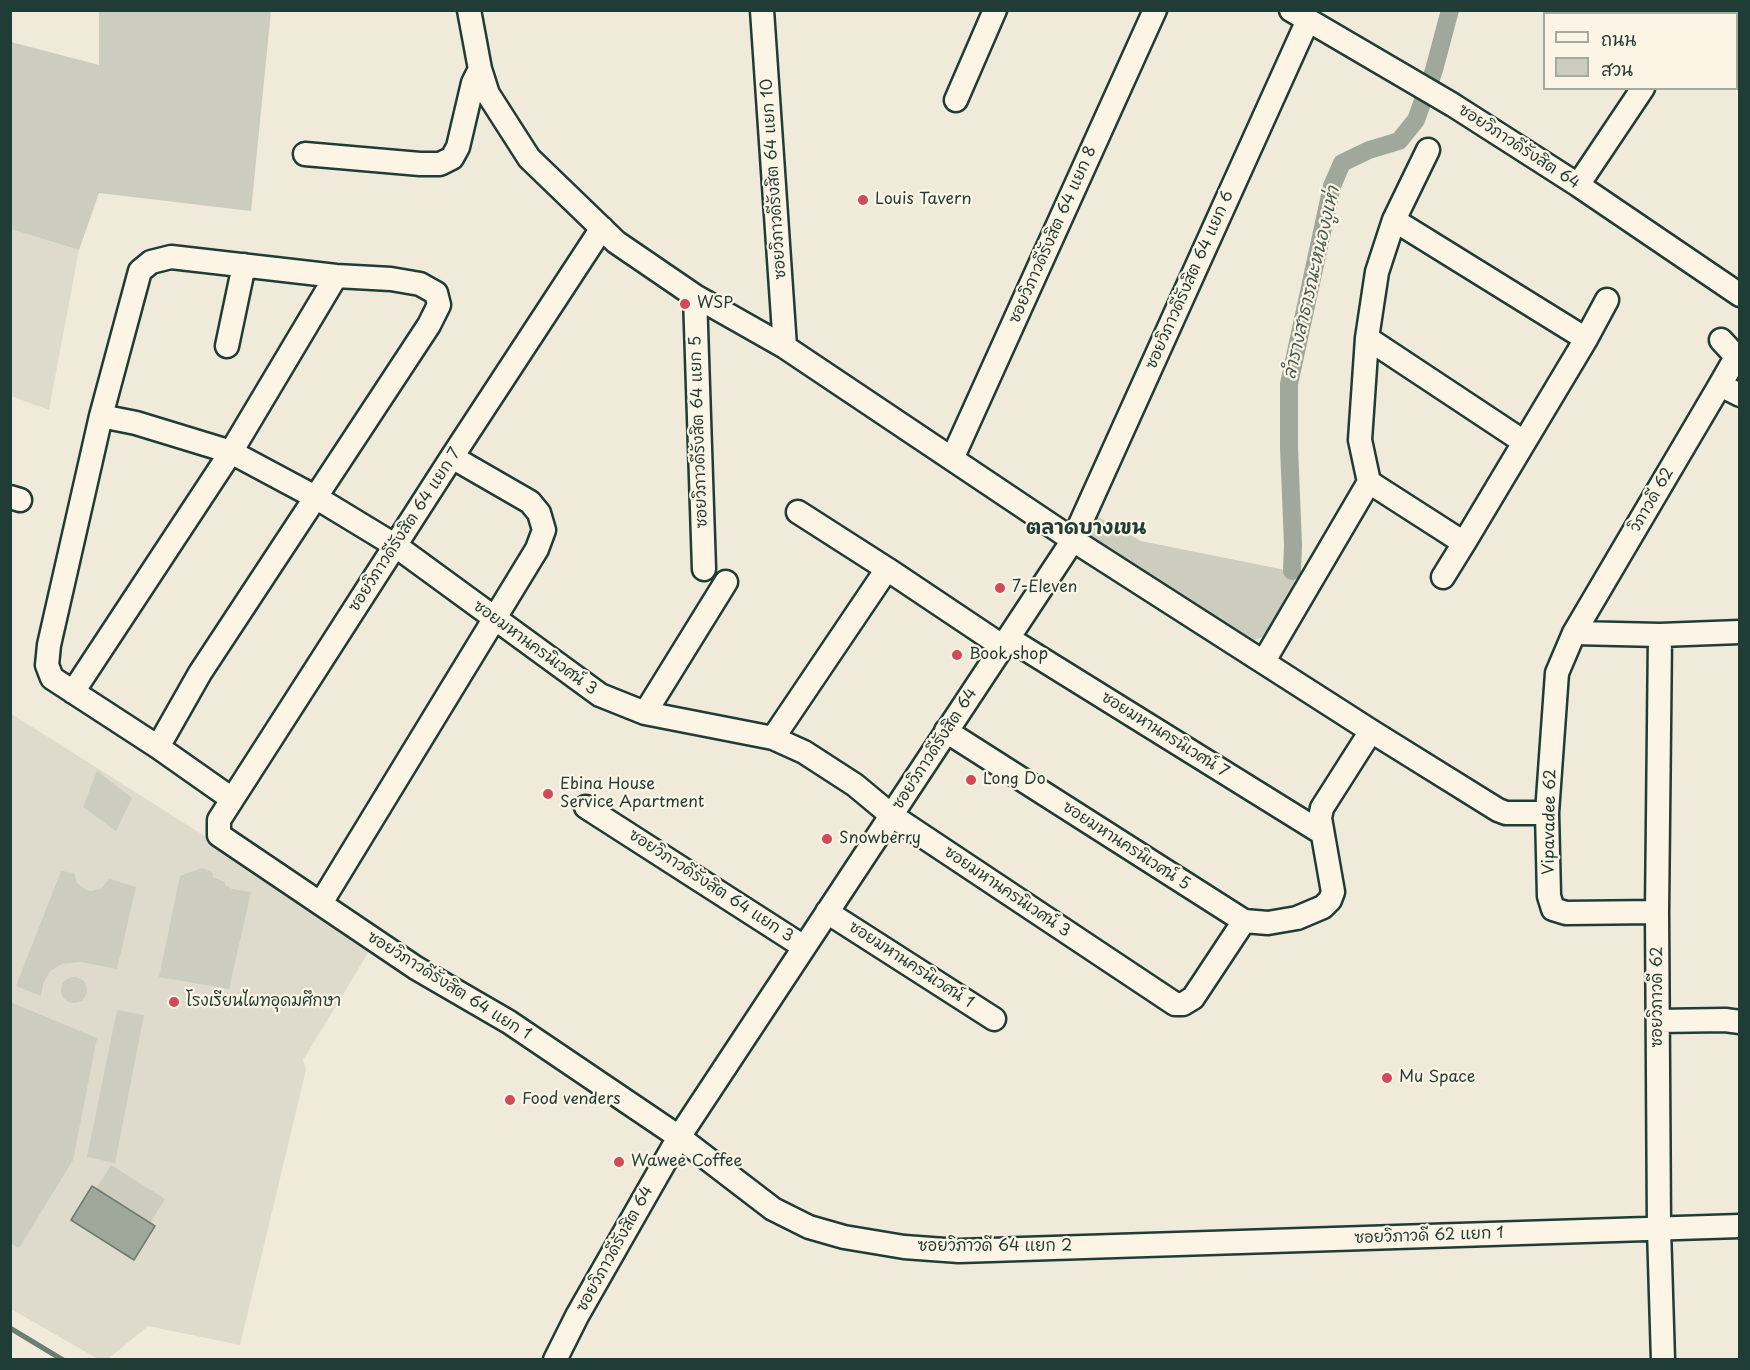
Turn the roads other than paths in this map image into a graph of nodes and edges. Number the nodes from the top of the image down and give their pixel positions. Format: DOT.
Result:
graph roads {
  1 [pos="469,10"];
  2 [pos="762,10"];
  3 [pos="995,10"];
  4 [pos="1155,10"];
  5 [pos="1299,15"];
  6 [pos="480,69"];
  7 [pos="1642,90"];
  8 [pos="956,100"];
  9 [pos="1428,150"];
  10 [pos="305,154"];
  11 [pos="1578,185"];
  12 [pos="1394,220"];
  13 [pos="602,228"];
  14 [pos="244,265"];
  15 [pos="336,276"];
  16 [pos="1740,295"];
  17 [pos="695,296"];
  18 [pos="1606,300"];
  19 [pos="1367,338"];
  20 [pos="1586,339"];
  21 [pos="1721,340"];
  22 [pos="227,346"];
  23 [pos="785,347"];
  24 [pos="1730,390"];
  25 [pos="101,416"];
  26 [pos="1524,442"];
  27 [pos="231,452"];
  28 [pos="452,457"];
  29 [pos="951,459"];
  30 [pos="1369,482"];
  31 [pos="317,498"];
  32 [pos="798,512"];
  33 [pos="1073,540"];
  34 [pos="1464,543"];
  35 [pos="396,546"];
  36 [pos="704,568"];
  37 [pos="887,569"];
  38 [pos="1443,577"];
  39 [pos="726,582"];
  40 [pos="494,620"];
  41 [pos="1740,632"];
  42 [pos="1574,633"];
  43 [pos="1660,635"];
  44 [pos="1005,642"];
  45 [pos="1264,661"];
  46 [pos="73,692"];
  47 [pos="645,713"];
  48 [pos="946,731"];
  49 [pos="1371,731"];
  50 [pos="773,738"];
  51 [pos="158,747"];
  52 [pos="232,799"];
  53 [pos="586,807"];
  54 [pos="1548,813"];
  55 [pos="891,815"];
  56 [pos="1322,833"];
  57 [pos="219,835"];
  58 [pos="321,903"];
  59 [pos="827,912"];
  60 [pos="1657,912"];
  61 [pos="1244,921"];
  62 [pos="804,947"];
  63 [pos="994,1019"];
  64 [pos="1658,1021"];
  65 [pos="1740,1022"];
  66 [pos="679,1137"];
  67 [pos="1740,1226"];
  68 [pos="1659,1228"];
  69 [pos="1198,1243"];
  70 [pos="555,1359"];
  71 [pos="1663,1359"];
  1 -- 6 [label="street"];
  2 -- 23 [label="street, ซอยวิภาวดีรังสิต 64 แยก 10"];
  3 -- 8 [label="street"];
  4 -- 29 [label="street, ซอยวิภาวดีรังสิต 64 แยก 8"];
  5 -- 11 [label="street, ซอยวิภาวดีรังสิต 64"];
  5 -- 33 [label="street, ซอยวิภาวดีรังสิต 64 แยก 6"];
  6 -- 10 [label="street"];
  6 -- 13 [label="street"];
  7 -- 11 [label="street"];
  9 -- 12 [label="street"];
  11 -- 16 [label="street, ซอยวิภาวดีรังสิต 64"];
  12 -- 19 [label="street"];
  12 -- 20 [label="street"];
  13 -- 17 [label="street"];
  13 -- 28 [label="street, ซอยวิภาวดีรังสิต 64 แยก 7"];
  14 -- 15 [label="street"];
  14 -- 22 [label="street"];
  14 -- 25 [label="street"];
  15 -- 27 [label="street"];
  15 -- 31 [label="street"];
  17 -- 23 [label="street"];
  17 -- 36 [label="street, ซอยวิภาวดีรังสิต 64 แยก 5"];
  18 -- 20 [label="street"];
  19 -- 26 [label="street"];
  19 -- 30 [label="street"];
  20 -- 26 [label="street"];
  21 -- 24 [label="street, วิภาวดี 62"];
  23 -- 29 [label="street"];
  24 -- 42 [label="street, วิภาวดี 62"];
  25 -- 27 [label="street, ซอยมหานครนิเวศน์ 3"];
  25 -- 46 [label="street"];
  26 -- 34 [label="street"];
  27 -- 31 [label="street, ซอยมหานครนิเวศน์ 3"];
  27 -- 46 [label="street"];
  28 -- 35 [label="street, ซอยวิภาวดีรังสิต 64 แยก 7"];
  28 -- 40 [label="street"];
  29 -- 33 [label="street"];
  30 -- 34 [label="street"];
  30 -- 45 [label="street"];
  31 -- 35 [label="street, ซอยมหานครนิเวศน์ 3"];
  31 -- 51 [label="street"];
  32 -- 37 [label="street, ซอยมหานครนิเวศน์ 7"];
  33 -- 44 [label="street, ซอยวิภาวดีรังสิต 64"];
  33 -- 45 [label="street"];
  34 -- 38 [label="street"];
  35 -- 40 [label="street, ซอยมหานครนิเวศน์ 3"];
  35 -- 52 [label="street, ซอยวิภาวดีรังสิต 64 แยก 7"];
  37 -- 44 [label="street, ซอยมหานครนิเวศน์ 7"];
  37 -- 50 [label="street"];
  39 -- 47 [label="street"];
  40 -- 47 [label="street, ซอยมหานครนิเวศน์ 3"];
  40 -- 58 [label="street"];
  41 -- 43 [label="street"];
  42 -- 43 [label="street"];
  42 -- 54 [label="street, Vipavadee 62"];
  43 -- 60 [label="street, ซอยวิภาวดี 62"];
  44 -- 48 [label="street, ซอยวิภาวดีรังสิต 64"];
  44 -- 56 [label="street, ซอยมหานครนิเวศน์ 7"];
  45 -- 49 [label="street"];
  46 -- 51 [label="street"];
  47 -- 50 [label="street, ซอยมหานครนิเวศน์ 3"];
  48 -- 55 [label="street, ซอยวิภาวดีรังสิต 64"];
  48 -- 61 [label="street, ซอยมหานครนิเวศน์ 5"];
  49 -- 54 [label="street"];
  49 -- 56 [label="street"];
  50 -- 55 [label="street, ซอยมหานครนิเวศน์ 3"];
  51 -- 52 [label="street"];
  52 -- 57 [label="street, ซอยวิภาวดีรังสิต 64 แยก 7"];
  53 -- 62 [label="street, ซอยวิภาวดีรังสิต 64 แยก 3"];
  54 -- 60 [label="street, Vipavadee 62"];
  55 -- 59 [label="street, ซอยวิภาวดีรังสิต 64"];
  55 -- 61 [label="street, ซอยมหานครนิเวศน์ 3"];
  56 -- 61 [label="street"];
  57 -- 58 [label="street, ซอยวิภาวดีรังสิต 64 แยก 1"];
  58 -- 66 [label="street, ซอยวิภาวดีรังสิต 64 แยก 1"];
  59 -- 62 [label="street, ซอยวิภาวดีรังสิต 64"];
  59 -- 63 [label="street, ซอยมหานครนิเวศน์ 1"];
  60 -- 64 [label="street, ซอยวิภาวดี 62"];
  62 -- 66 [label="street, ซอยวิภาวดีรังสิต 64"];
  64 -- 65 [label="street"];
  64 -- 68 [label="street, ซอยวิภาวดี 62"];
  66 -- 69 [label="street, ซอยวิภาวดี 64 แยก 2"];
  66 -- 70 [label="street, ซอยวิภาวดีรังสิต 64"];
  67 -- 68 [label="street, ซอยวิภาวดี 62 แยก 1"];
  68 -- 69 [label="street, ซอยวิภาวดี 62 แยก 1"];
  68 -- 71 [label="street, ซอยวิภาวดี 62"];
}
